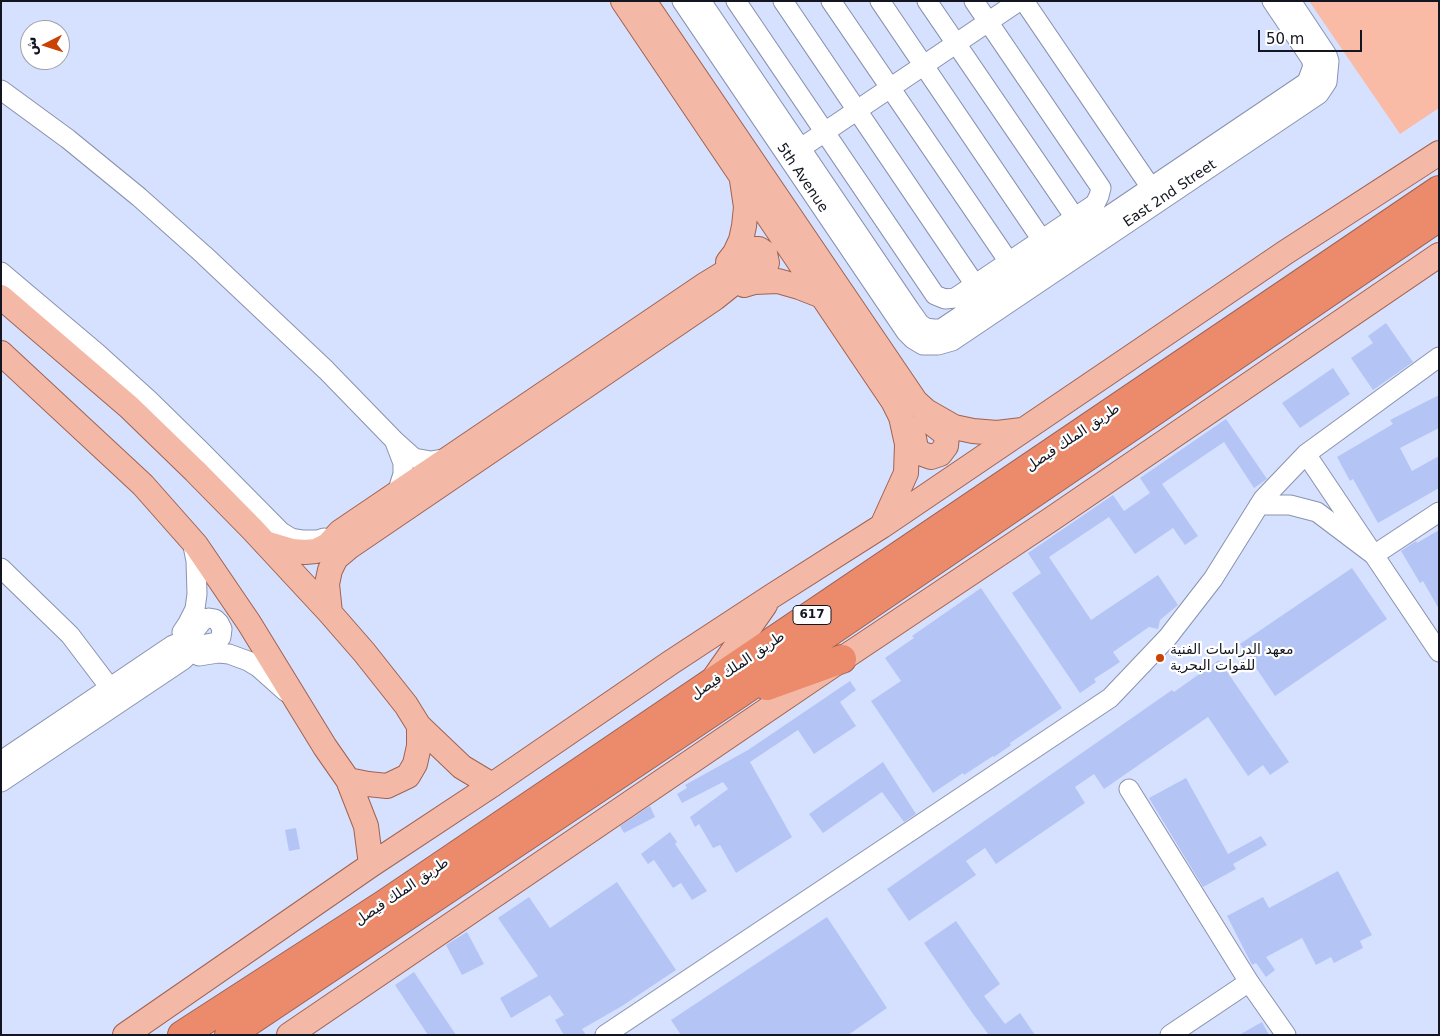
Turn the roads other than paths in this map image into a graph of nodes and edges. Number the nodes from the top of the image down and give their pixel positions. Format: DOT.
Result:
graph roads {
  1 [pos="623,1"];
  2 [pos="644,1"];
  3 [pos="682,1"];
  4 [pos="701,1"];
  5 [pos="736,1"];
  6 [pos="783,1"];
  7 [pos="831,1"];
  8 [pos="880,1"];
  9 [pos="927,1"];
  10 [pos="974,1"];
  11 [pos="1020,1"];
  12 [pos="1024,1"];
  13 [pos="1285,6"];
  14 [pos="988,22"];
  15 [pos="956,44"];
  16 [pos="924,66"];
  17 [pos="890,88"];
  18 [pos="1,90"];
  19 [pos="857,110"];
  20 [pos="825,132"];
  21 [pos="800,148"];
  22 [pos="1439,153"];
  23 [pos="741,176"];
  24 [pos="1439,190"];
  25 [pos="1156,194"];
  26 [pos="1439,216"];
  27 [pos="1084,232"];
  28 [pos="1042,240"];
  29 [pos="1439,254"];
  30 [pos="1009,262"];
  31 [pos="1,272"];
  32 [pos="710,291"];
  33 [pos="822,296"];
  34 [pos="1,297"];
  35 [pos="985,299"];
  36 [pos="927,336"];
  37 [pos="1,353"];
  38 [pos="1439,357"];
  39 [pos="900,396"];
  40 [pos="1024,430"];
  41 [pos="395,441"];
  42 [pos="1306,454"];
  43 [pos="449,458"];
  44 [pos="398,493"];
  45 [pos="1258,505"];
  46 [pos="1439,512"];
  47 [pos="882,526"];
  48 [pos="340,532"];
  49 [pos="192,541"];
  50 [pos="265,543"];
  51 [pos="1374,555"];
  52 [pos="1,568"];
  53 [pos="772,596"];
  54 [pos="330,613"];
  55 [pos="1438,650"];
  56 [pos="178,653"];
  57 [pos="842,659"];
  58 [pos="709,685"];
  59 [pos="115,695"];
  60 [pos="737,695"];
  61 [pos="298,702"];
  62 [pos="419,726"];
  63 [pos="1,761"];
  64 [pos="348,780"];
  65 [pos="1,782"];
  66 [pos="492,785"];
  67 [pos="1129,790"];
  68 [pos="370,865"];
  69 [pos="1249,982"];
  70 [pos="124,1035"];
  71 [pos="182,1035"];
  72 [pos="229,1035"];
  73 [pos="289,1035"];
  74 [pos="605,1035"];
  75 [pos="1170,1035"];
  76 [pos="1286,1035"];
  1 -- 23 [label="main road"];
  2 -- 39 [label="main road"];
  3 -- 36 [label="street, 5th Avenue"];
  4 -- 21 [label="street, 5th Avenue"];
  5 -- 20 [label="street"];
  6 -- 19 [label="street"];
  7 -- 17 [label="street"];
  8 -- 16 [label="street"];
  9 -- 15 [label="street"];
  10 -- 14 [label="street"];
  11 -- 14 [label="street"];
  12 -- 25 [label="street"];
  13 -- 25 [label="street, East 2nd Street"];
  14 -- 15 [label="street"];
  14 -- 27 [label="street"];
  15 -- 16 [label="street"];
  15 -- 27 [label="street"];
  16 -- 17 [label="street"];
  16 -- 28 [label="street"];
  17 -- 19 [label="street"];
  17 -- 30 [label="street"];
  18 -- 41 [label="street"];
  19 -- 20 [label="street"];
  19 -- 35 [label="street"];
  20 -- 21 [label="street"];
  20 -- 35 [label="street"];
  21 -- 36 [label="street, 5th Avenue"];
  22 -- 40 [label="main road"];
  23 -- 32 [label="main road"];
  23 -- 33 [label="main road"];
  24 -- 58 [label="highway, طريق الملك فيصل / 617"];
  25 -- 27 [label="street, East 2nd Street"];
  26 -- 60 [label="highway, طريق الملك فيصل / 617"];
  27 -- 28 [label="street"];
  27 -- 35 [label="street, East 2nd Street"];
  28 -- 30 [label="street"];
  29 -- 57 [label="main road"];
  30 -- 35 [label="street"];
  31 -- 48 [label="street"];
  32 -- 33 [label="main road"];
  32 -- 43 [label="main road"];
  32 -- 54 [label="main road"];
  33 -- 39 [label="main road"];
  34 -- 50 [label="main road"];
  35 -- 36 [label="street, East 2nd Street"];
  37 -- 49 [label="main road"];
  38 -- 42 [label="street"];
  39 -- 40 [label="main road"];
  39 -- 47 [label="main road"];
  40 -- 47 [label="main road"];
  41 -- 43 [label="street"];
  41 -- 44 [label="street"];
  42 -- 45 [label="street"];
  42 -- 51 [label="street"];
  43 -- 44 [label="main road"];
  44 -- 48 [label="main road"];
  45 -- 51 [label="street"];
  45 -- 74 [label="street"];
  46 -- 51 [label="street"];
  47 -- 53 [label="main road"];
  48 -- 50 [label="main road"];
  49 -- 56 [label="street"];
  49 -- 61 [label="main road"];
  50 -- 54 [label="main road"];
  51 -- 55 [label="street"];
  52 -- 59 [label="street"];
  53 -- 58 [label="main road"];
  53 -- 66 [label="main road"];
  54 -- 62 [label="main road"];
  56 -- 59 [label="street"];
  56 -- 61 [label="street"];
  57 -- 60 [label="highway"];
  57 -- 73 [label="main road"];
  58 -- 71 [label="highway, طريق الملك فيصل / 617"];
  59 -- 63 [label="street"];
  59 -- 65 [label="street"];
  60 -- 72 [label="highway, طريق الملك فيصل / 617"];
  61 -- 64 [label="main road"];
  62 -- 64 [label="main road"];
  62 -- 66 [label="main road"];
  64 -- 68 [label="main road"];
  66 -- 68 [label="main road"];
  67 -- 69 [label="street"];
  68 -- 70 [label="main road"];
  69 -- 75 [label="street"];
  69 -- 76 [label="street"];
}
